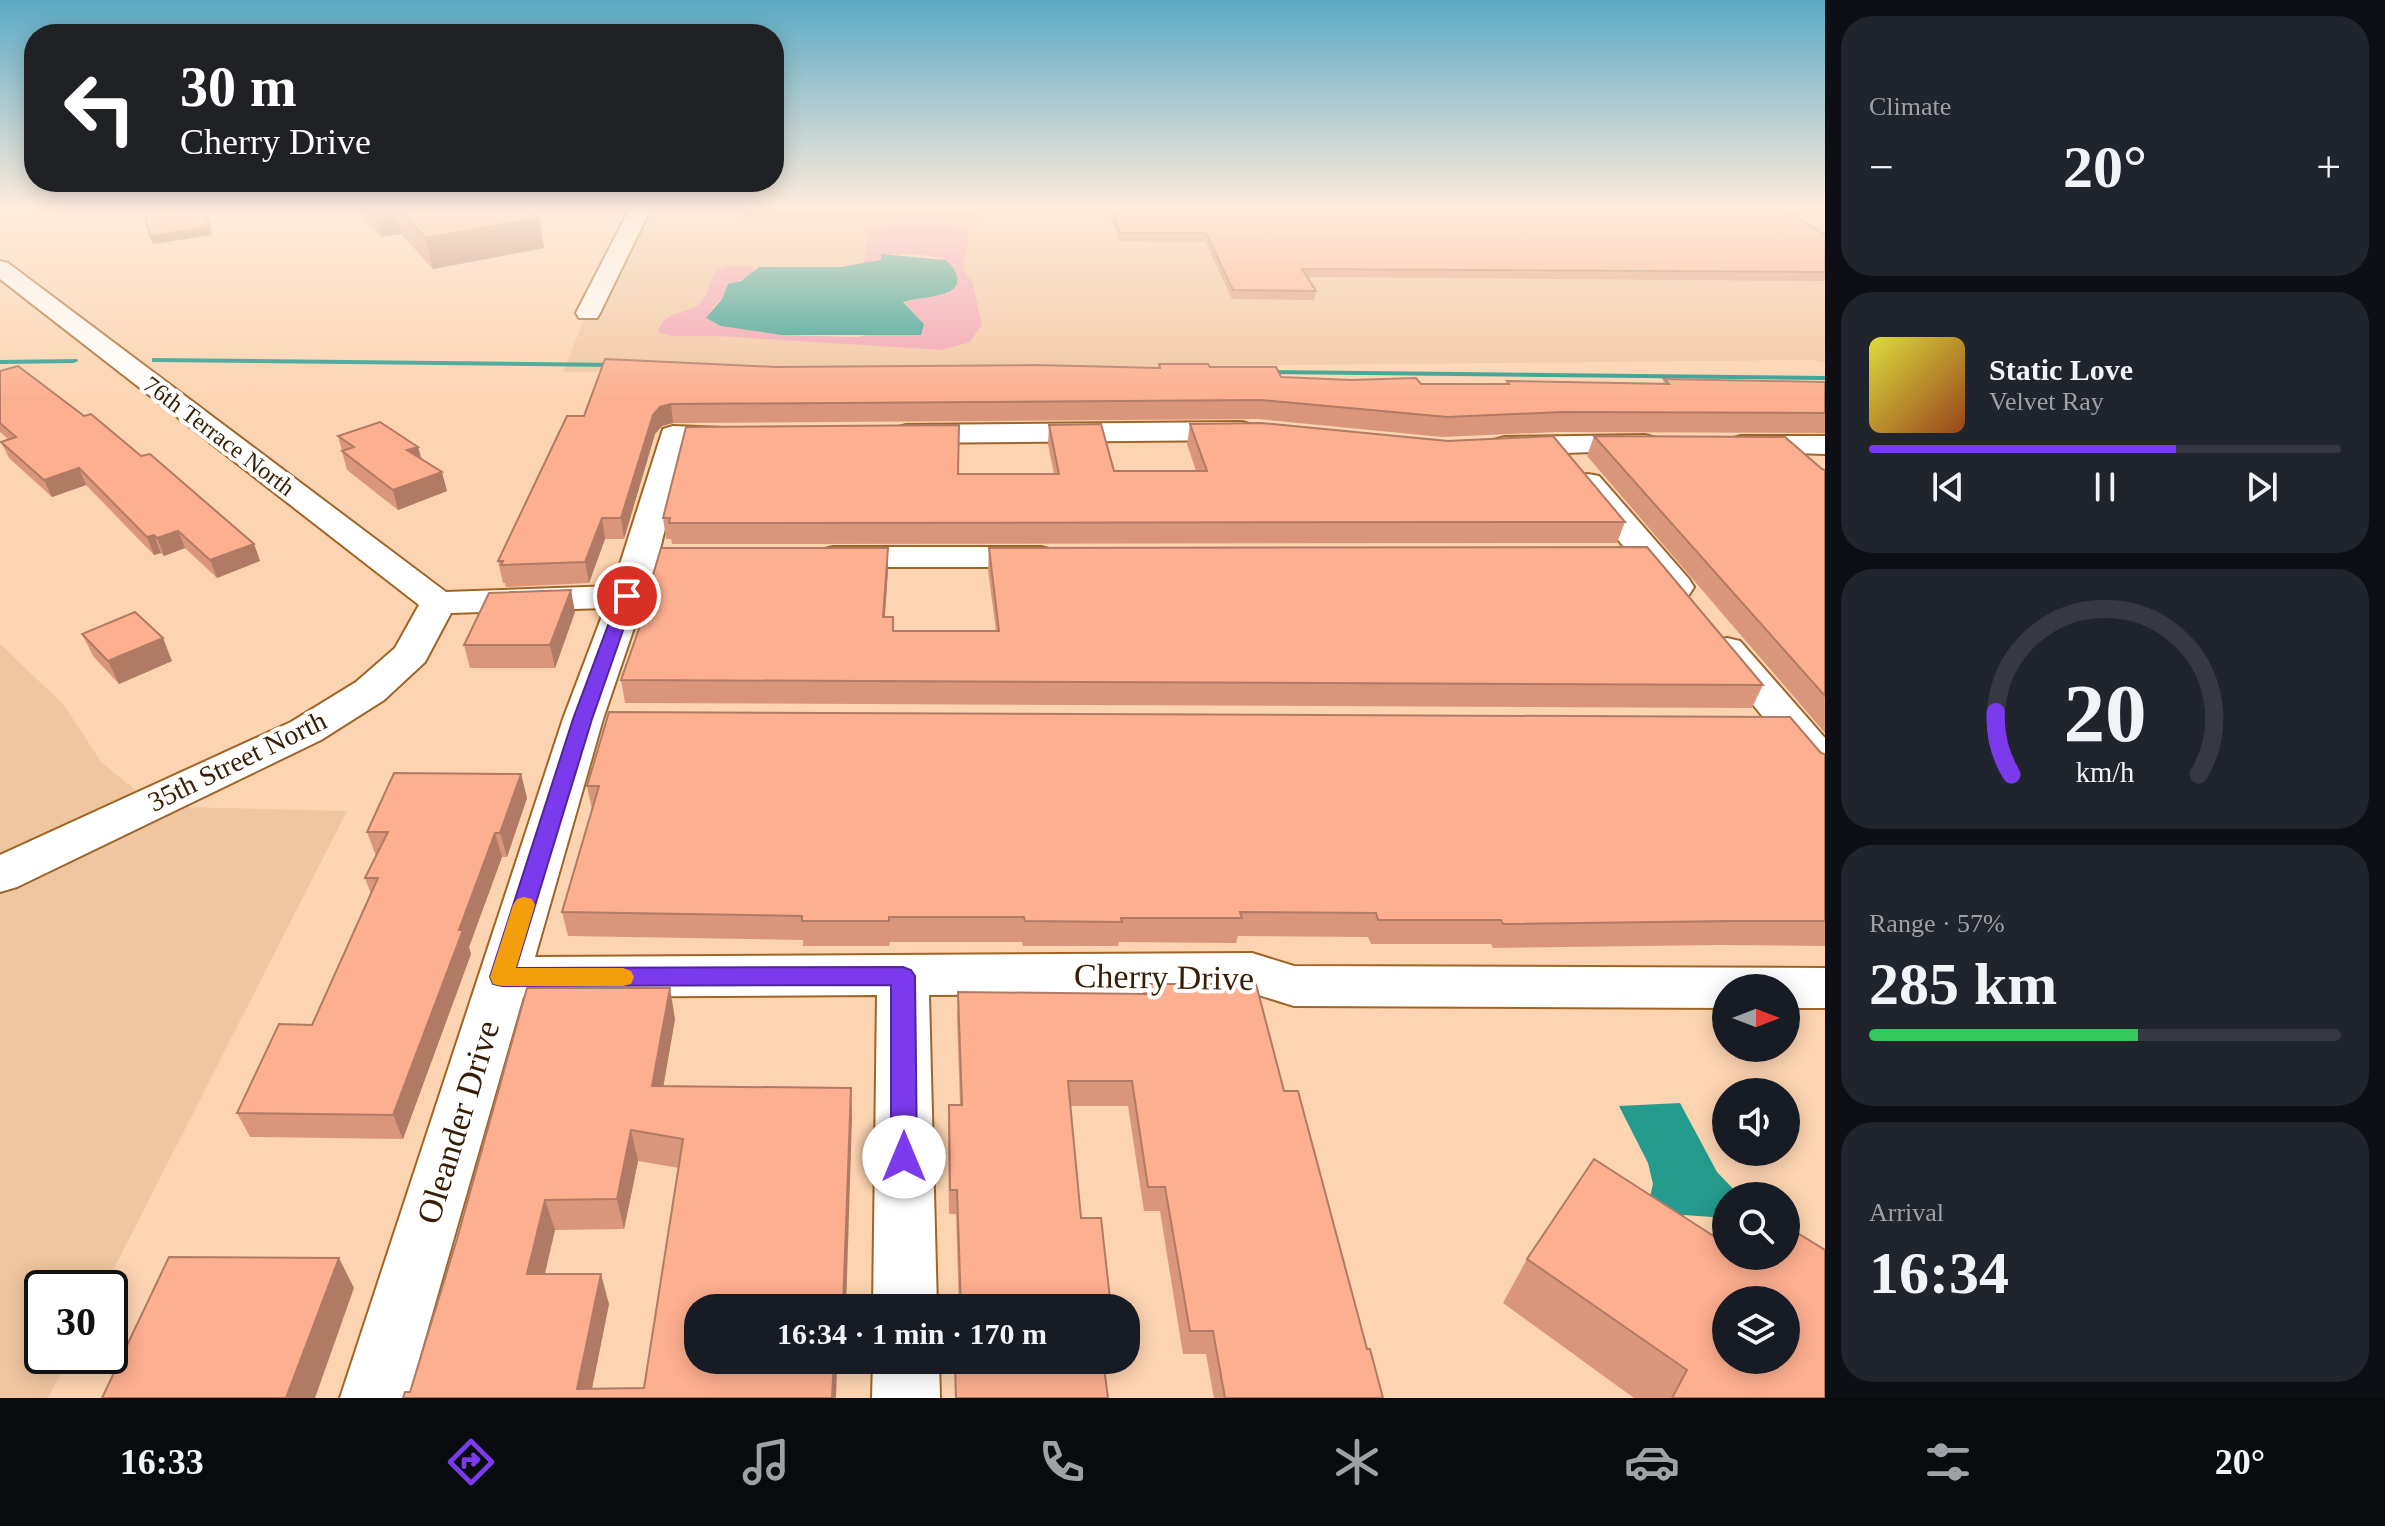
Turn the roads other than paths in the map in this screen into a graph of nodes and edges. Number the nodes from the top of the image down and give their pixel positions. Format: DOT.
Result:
graph roads {
  1 [pos="7,273"];
  2 [pos="608,273"];
  3 [pos="588,313"];
  4 [pos="1273,433"];
  5 [pos="768,434"];
  6 [pos="878,434"];
  7 [pos="1556,444"];
  8 [pos="1678,445"];
  9 [pos="1709,445"];
  10 [pos="1470,448"];
  11 [pos="1820,458"];
  12 [pos="1602,556"];
  13 [pos="1650,556"];
  14 [pos="799,557"];
  15 [pos="1066,557"];
  16 [pos="647,570"];
  17 [pos="438,603"];
  18 [pos="583,719"];
  19 [pos="630,719"];
  20 [pos="1743,724"];
  21 [pos="1791,724"];
  22 [pos="1825,765"];
  23 [pos="0,875"];
  24 [pos="903,976"];
  25 [pos="502,977"];
  26 [pos="1825,988"];
  27 [pos="905,1294"];
  28 [pos="906,1374"];
  29 [pos="374,1398"];
  30 [pos="906,1398"];
  1 -- 17 [label="street, 76th Terrace North"];
  2 -- 3 [label="street"];
  4 -- 6 [label="street"];
  5 -- 16 [label="street, Oleander Drive"];
  7 -- 8 [label="street"];
  7 -- 10 [label="street"];
  7 -- 13 [label="street"];
  9 -- 11 [label="street"];
  12 -- 13 [label="street"];
  13 -- 21 [label="street"];
  14 -- 15 [label="street"];
  16 -- 17 [label="street"];
  16 -- 18 [label="street, Oleander Drive"];
  17 -- 23 [label="street, 35th Street North"];
  18 -- 19 [label="street"];
  18 -- 25 [label="street, Oleander Drive"];
  20 -- 21 [label="street"];
  21 -- 22 [label="street"];
  24 -- 25 [label="street, Cherry Drive"];
  24 -- 26 [label="street, Cherry Drive"];
  24 -- 27 [label="street"];
  25 -- 29 [label="street, Oleander Drive"];
  28 -- 30 [label="street"];
}
